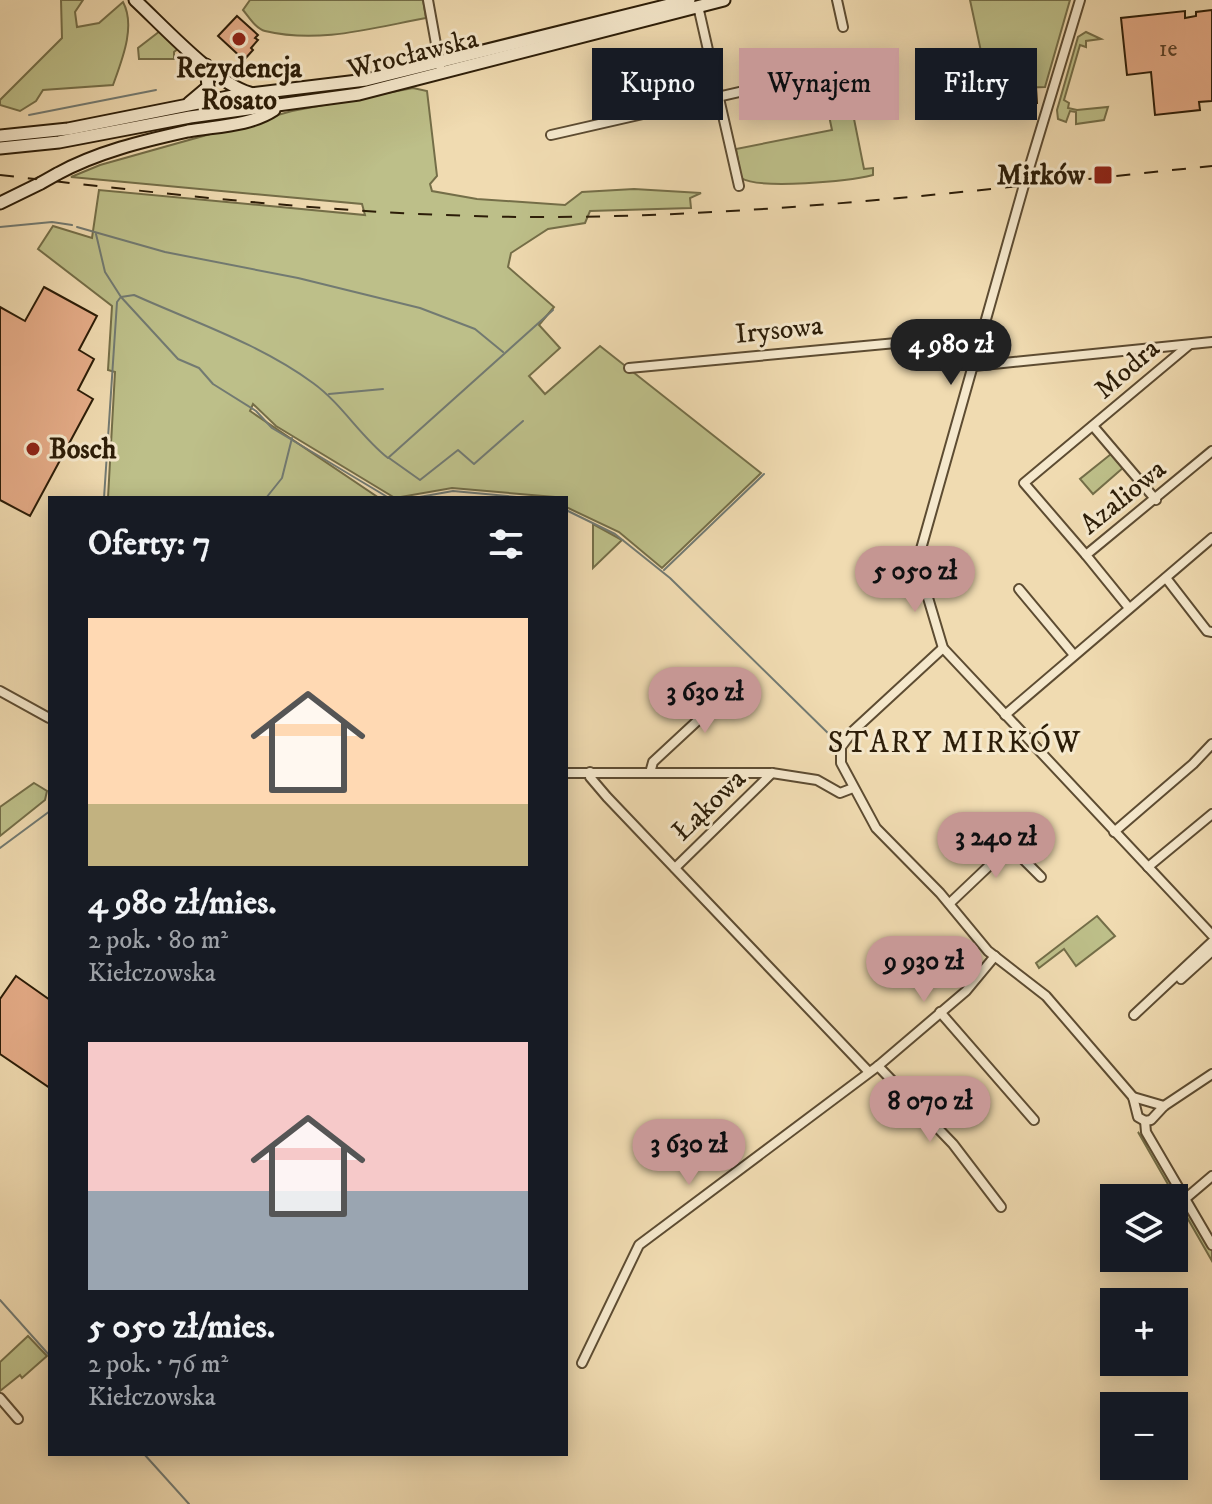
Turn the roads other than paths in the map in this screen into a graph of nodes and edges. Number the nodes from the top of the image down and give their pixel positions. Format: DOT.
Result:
graph roads {
  1 [pos="428,0"];
  2 [pos="724,0"];
  3 [pos="837,0"];
  4 [pos="1080,0"];
  5 [pos="137,1"];
  6 [pos="694,3"];
  7 [pos="843,27"];
  8 [pos="706,48"];
  9 [pos="206,65"];
  10 [pos="441,68"];
  11 [pos="286,92"];
  12 [pos="252,94"];
  13 [pos="233,96"];
  14 [pos="188,105"];
  15 [pos="281,106"];
  16 [pos="249,109"];
  17 [pos="723,115"];
  18 [pos="617,120"];
  19 [pos="227,124"];
  20 [pos="551,135"];
  21 [pos="0,136"];
  22 [pos="0,148"];
  23 [pos="739,186"];
  24 [pos="0,203"];
  25 [pos="982,335"];
  26 [pos="1212,342"];
  27 [pos="1189,345"];
  28 [pos="974,366"];
  29 [pos="629,368"];
  30 [pos="1093,426"];
  31 [pos="1212,451"];
  32 [pos="1156,500"];
  33 [pos="1212,538"];
  34 [pos="1086,555"];
  35 [pos="1166,578"];
  36 [pos="1019,589"];
  37 [pos="1129,608"];
  38 [pos="1212,632"];
  39 [pos="943,648"];
  40 [pos="1074,655"];
  41 [pos="740,686"];
  42 [pos="0,691"];
  43 [pos="1005,715"];
  44 [pos="48,717"];
  45 [pos="1212,744"];
  46 [pos="590,772"];
  47 [pos="568,773"];
  48 [pos="650,773"];
  49 [pos="772,773"];
  50 [pos="853,788"];
  51 [pos="1212,814"];
  52 [pos="1114,832"];
  53 [pos="1148,867"];
  54 [pos="675,868"];
  55 [pos="1041,877"];
  56 [pos="950,903"];
  57 [pos="1212,935"];
  58 [pos="1212,942"];
  59 [pos="1212,951"];
  60 [pos="995,956"];
  61 [pos="1181,979"];
  62 [pos="940,1012"];
  63 [pos="1134,1015"];
  64 [pos="878,1066"];
  65 [pos="868,1071"];
  66 [pos="1212,1074"];
  67 [pos="1133,1097"];
  68 [pos="1164,1106"];
  69 [pos="1141,1119"];
  70 [pos="1034,1120"];
  71 [pos="1212,1176"];
  72 [pos="1176,1184"];
  73 [pos="1188,1196"];
  74 [pos="1188,1204"];
  75 [pos="1001,1207"];
  76 [pos="1212,1245"];
  77 [pos="582,1363"];
  78 [pos="0,1398"];
  79 [pos="18,1419"];
  1 -- 10 [label="street"];
  2 -- 6 [label="main road, Wrocławska"];
  3 -- 7 [label="street"];
  4 -- 25 [label="street"];
  5 -- 9 [label="main road"];
  6 -- 8 [label="street"];
  6 -- 10 [label="main road, Wrocławska"];
  9 -- 12 [label="main road"];
  9 -- 13 [label="main road"];
  9 -- 14 [label="main road"];
  10 -- 11 [label="main road, Wrocławska"];
  10 -- 15 [label="main road, Wrocławska"];
  11 -- 12 [label="main road, Wrocławska"];
  11 -- 16 [label="main road, Wrocławska"];
  12 -- 13 [label="main road, Wrocławska"];
  13 -- 14 [label="main road, Wrocławska"];
  13 -- 16 [label="main road"];
  14 -- 21 [label="main road, Wrocławska"];
  15 -- 16 [label="main road, Wrocławska"];
  15 -- 19 [label="main road"];
  16 -- 19 [label="main road"];
  16 -- 22 [label="main road"];
  17 -- 23 [label="street"];
  18 -- 20 [label="street"];
  19 -- 24 [label="main road, bridge"];
  25 -- 28 [label="street"];
  25 -- 29 [label="street, Irysowa"];
  26 -- 27 [label="street"];
  27 -- 28 [label="street"];
  27 -- 30 [label="street, Modra"];
  28 -- 39 [label="street"];
  30 -- 32 [label="street, Modra"];
  30 -- 34 [label="street, Modra"];
  31 -- 32 [label="street, Azaliowa"];
  32 -- 34 [label="street, Azaliowa"];
  33 -- 35 [label="street"];
  34 -- 37 [label="street, Azaliowa"];
  35 -- 37 [label="street"];
  35 -- 38 [label="street"];
  36 -- 40 [label="street"];
  37 -- 40 [label="street"];
  39 -- 43 [label="street"];
  39 -- 50 [label="street"];
  40 -- 43 [label="street"];
  41 -- 48 [label="street"];
  42 -- 44 [label="street"];
  43 -- 52 [label="street"];
  45 -- 52 [label="street"];
  46 -- 47 [label="street, Łąkowa"];
  46 -- 48 [label="street, Łąkowa"];
  46 -- 54 [label="street"];
  48 -- 49 [label="street, Łąkowa"];
  49 -- 50 [label="street, Łąkowa"];
  49 -- 54 [label="street, Łąkowa"];
  50 -- 56 [label="street"];
  51 -- 53 [label="street"];
  52 -- 53 [label="street"];
  53 -- 57 [label="street"];
  54 -- 65 [label="street"];
  55 -- 56 [label="street"];
  56 -- 60 [label="street"];
  58 -- 63 [label="street"];
  59 -- 61 [label="street"];
  60 -- 62 [label="street"];
  60 -- 67 [label="street"];
  62 -- 64 [label="street"];
  62 -- 70 [label="street"];
  64 -- 65 [label="street"];
  64 -- 75 [label="street"];
  65 -- 77 [label="street"];
  66 -- 68 [label="street"];
  67 -- 68 [label="street"];
  67 -- 69 [label="street"];
  68 -- 69 [label="street"];
  69 -- 72 [label="street"];
  71 -- 73 [label="street"];
  74 -- 76 [label="street"];
  78 -- 79 [label="street"];
}
